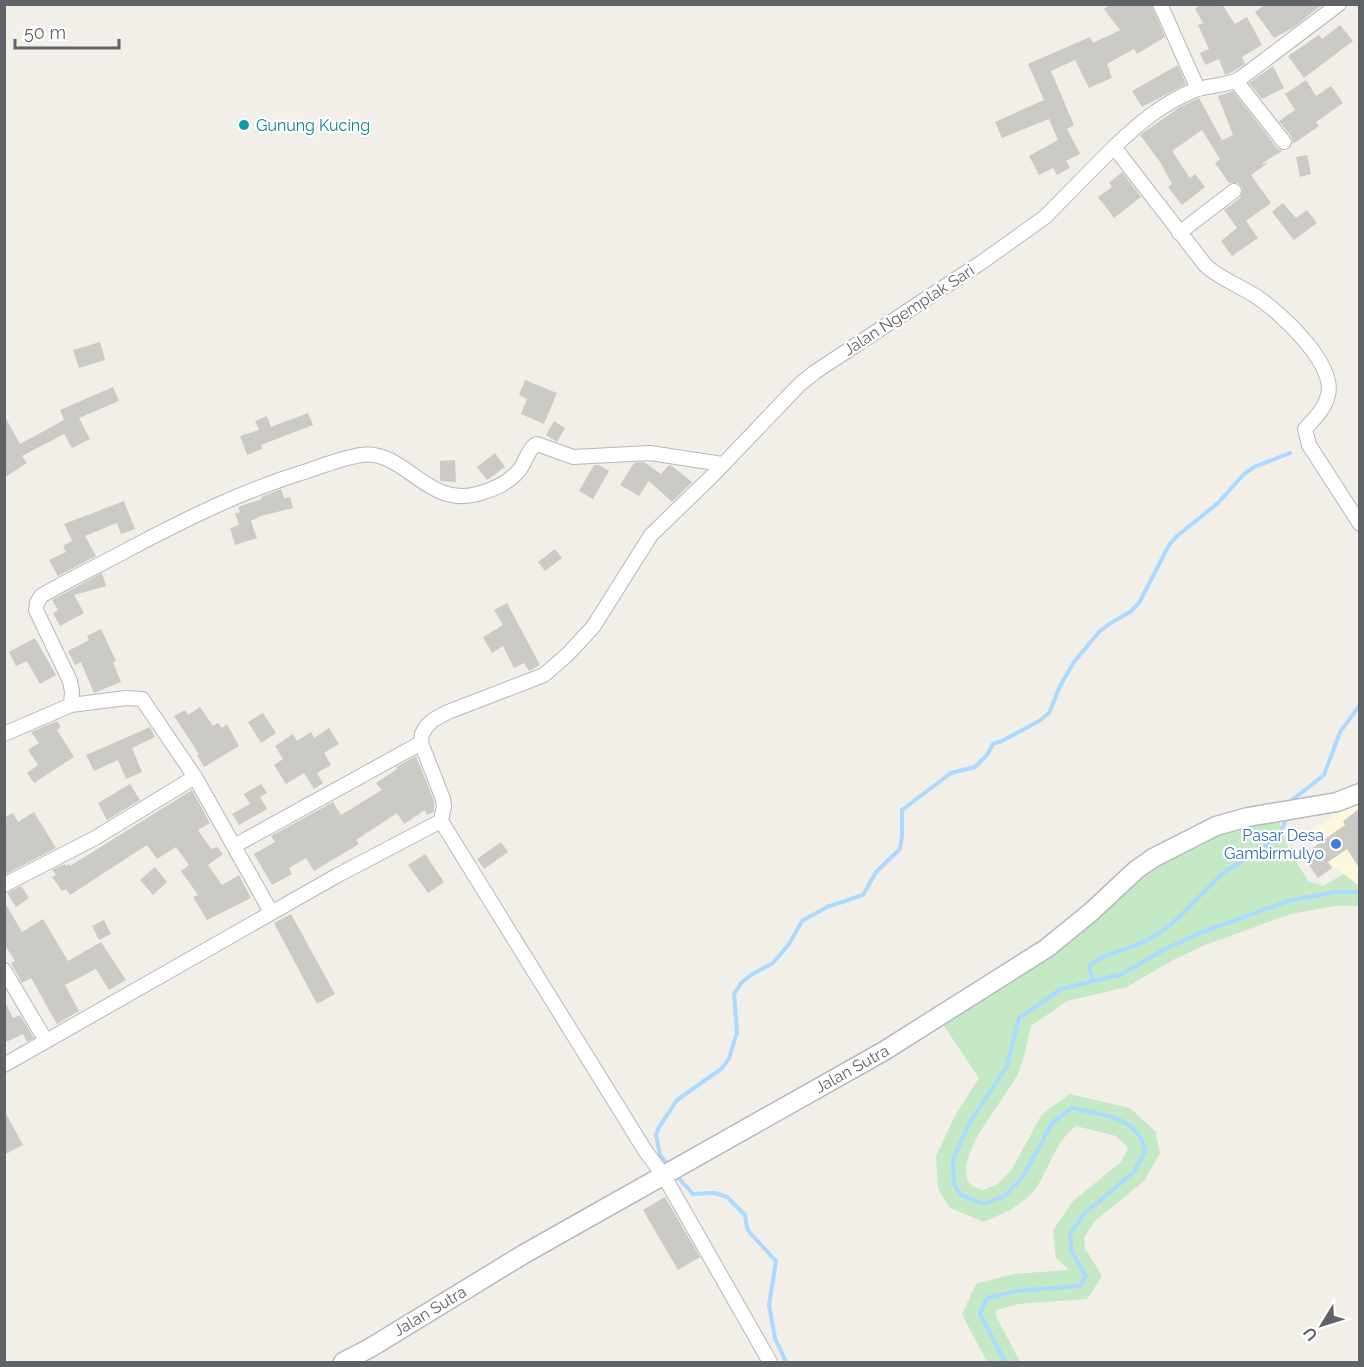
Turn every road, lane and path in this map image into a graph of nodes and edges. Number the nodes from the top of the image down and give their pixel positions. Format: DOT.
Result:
graph roads {
  1 [pos="1339,4"];
  2 [pos="1164,6"];
  3 [pos="1236,81"];
  4 [pos="1198,89"];
  5 [pos="1284,142"];
  6 [pos="1114,147"];
  7 [pos="1234,191"];
  8 [pos="1179,233"];
  9 [pos="722,464"];
  10 [pos="1359,524"];
  11 [pos="71,705"];
  12 [pos="4,734"];
  13 [pos="422,743"];
  14 [pos="195,777"];
  15 [pos="1359,793"];
  16 [pos="441,821"];
  17 [pos="234,846"];
  18 [pos="4,885"];
  19 [pos="271,912"];
  20 [pos="4,970"];
  21 [pos="46,1041"];
  22 [pos="4,1065"];
  23 [pos="670,1172"];
  24 [pos="343,1362"];
  25 [pos="770,1362"];
  1 -- 3 [label="street"];
  2 -- 4 [label="street"];
  3 -- 4 [label="street, Jalan Ngemplak Sari"];
  3 -- 5 [label="street"];
  4 -- 6 [label="street, Jalan Ngemplak Sari"];
  6 -- 8 [label="street"];
  6 -- 9 [label="street, Jalan Ngemplak Sari"];
  7 -- 8 [label="street"];
  8 -- 10 [label="street"];
  9 -- 11 [label="street"];
  9 -- 13 [label="street, Jalan Ngemplak Sari"];
  11 -- 12 [label="street"];
  11 -- 14 [label="street"];
  13 -- 16 [label="street"];
  13 -- 17 [label="street"];
  14 -- 17 [label="street"];
  14 -- 18 [label="street"];
  15 -- 23 [label="street, Jalan Sutra"];
  16 -- 19 [label="street"];
  16 -- 23 [label="street"];
  17 -- 19 [label="street"];
  19 -- 21 [label="street"];
  20 -- 21 [label="street"];
  21 -- 22 [label="street"];
  23 -- 24 [label="street, Jalan Sutra"];
  23 -- 25 [label="street"];
}
